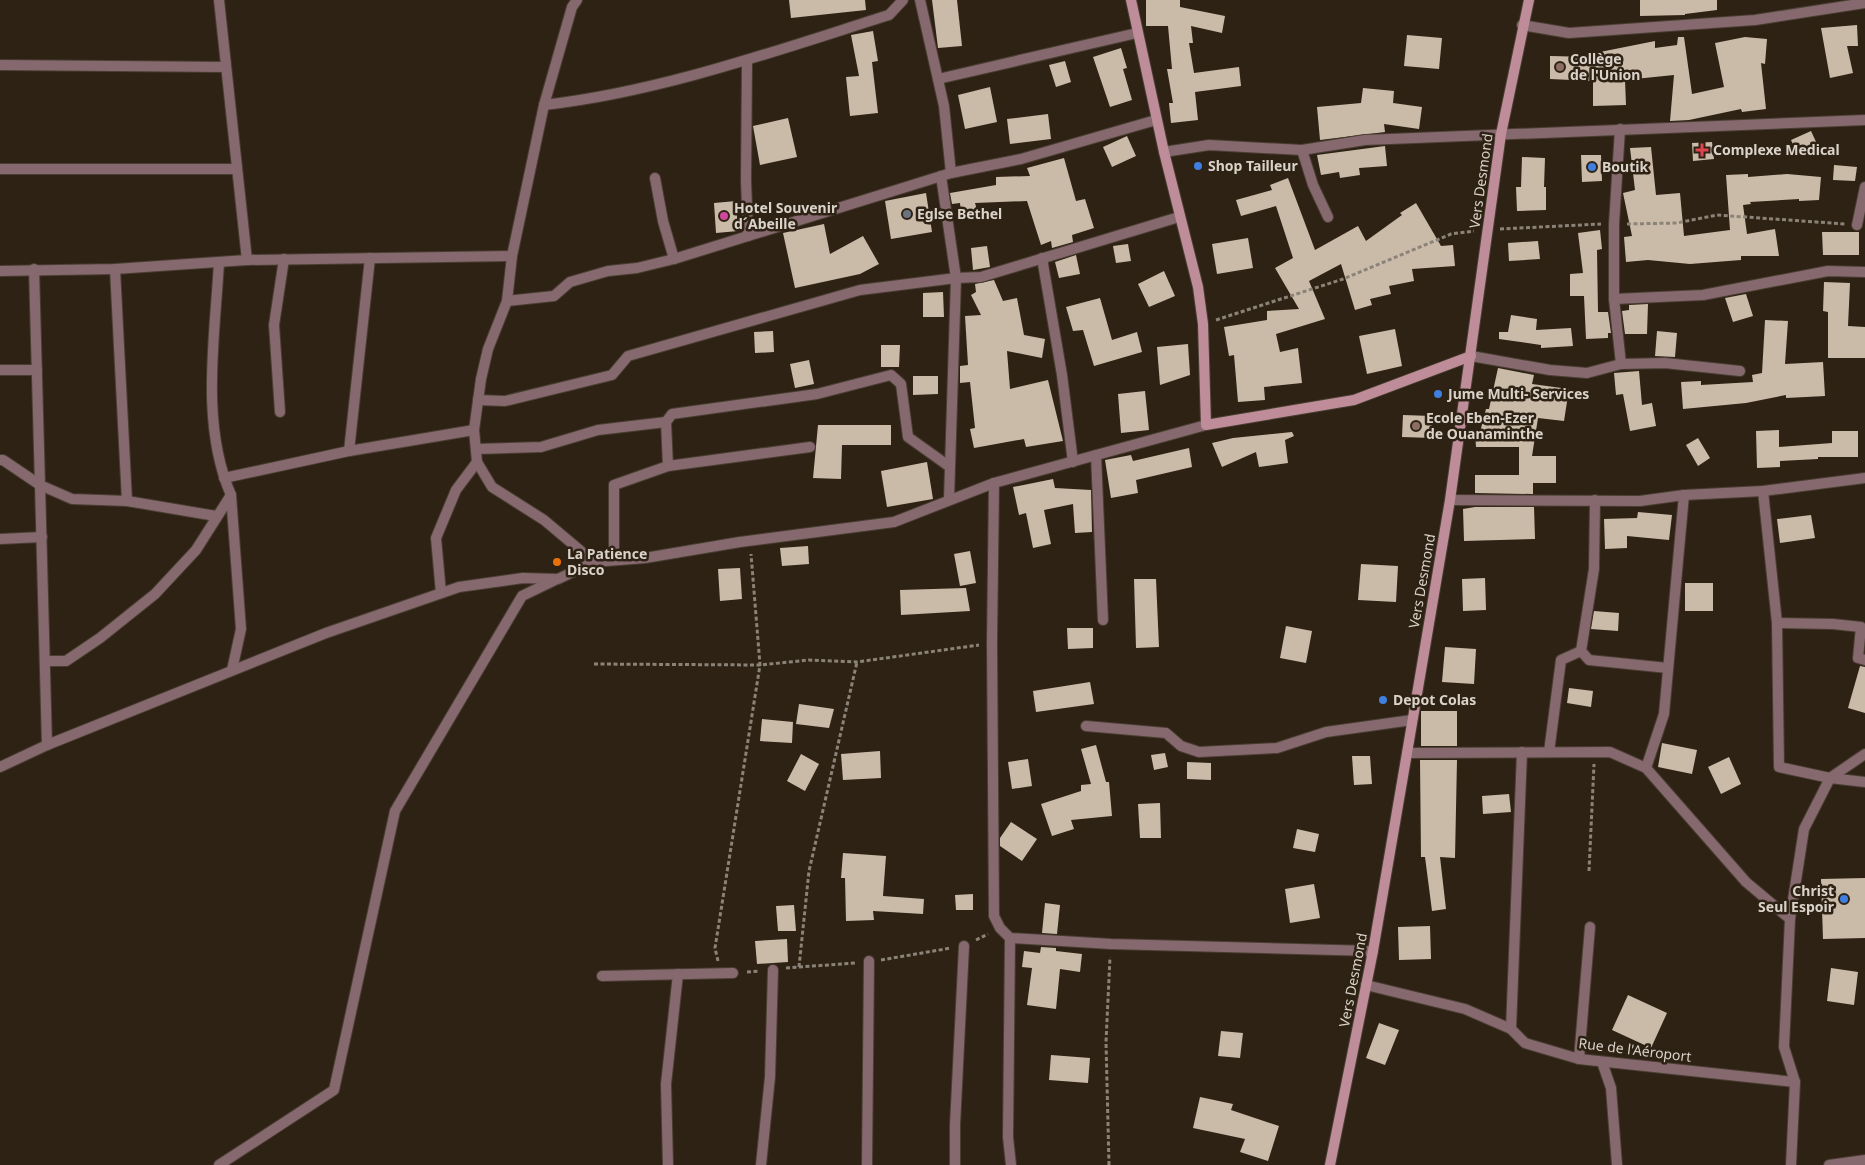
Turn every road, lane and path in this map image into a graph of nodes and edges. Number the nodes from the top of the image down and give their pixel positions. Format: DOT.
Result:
graph roads {
  1 [pos="219,0"];
  2 [pos="577,0"];
  3 [pos="903,0"];
  4 [pos="920,0"];
  5 [pos="1131,0"];
  6 [pos="1529,0"];
  7 [pos="1865,3"];
  8 [pos="1522,25"];
  9 [pos="1137,33"];
  10 [pos="747,60"];
  11 [pos="0,65"];
  12 [pos="226,67"];
  13 [pos="938,79"];
  14 [pos="544,105"];
  15 [pos="1156,120"];
  16 [pos="1865,120"];
  17 [pos="1620,129"];
  18 [pos="1501,134"];
  19 [pos="1302,150"];
  20 [pos="1164,152"];
  21 [pos="0,169"];
  22 [pos="237,169"];
  23 [pos="951,173"];
  24 [pos="940,176"];
  25 [pos="655,178"];
  26 [pos="1865,187"];
  27 [pos="1179,217"];
  28 [pos="1328,217"];
  29 [pos="1614,224"];
  30 [pos="1857,225"];
  31 [pos="1489,229"];
  32 [pos="748,236"];
  33 [pos="512,256"];
  34 [pos="370,258"];
  35 [pos="1042,258"];
  36 [pos="284,259"];
  37 [pos="674,259"];
  38 [pos="247,260"];
  39 [pos="219,262"];
  40 [pos="34,269"];
  41 [pos="116,269"];
  42 [pos="0,271"];
  43 [pos="1865,272"];
  44 [pos="956,278"];
  45 [pos="1614,299"];
  46 [pos="507,301"];
  47 [pos="1203,324"];
  48 [pos="1471,356"];
  49 [pos="1621,364"];
  50 [pos="0,370"];
  51 [pos="37,370"];
  52 [pos="1740,371"];
  53 [pos="478,400"];
  54 [pos="280,412"];
  55 [pos="666,422"];
  56 [pos="1206,425"];
  57 [pos="474,430"];
  58 [pos="810,447"];
  59 [pos="476,449"];
  60 [pos="349,451"];
  61 [pos="1096,456"];
  62 [pos="0,460"];
  63 [pos="477,462"];
  64 [pos="1073,462"];
  65 [pos="668,466"];
  66 [pos="950,467"];
  67 [pos="224,478"];
  68 [pos="1865,478"];
  69 [pos="994,483"];
  70 [pos="40,485"];
  71 [pos="1763,491"];
  72 [pos="231,495"];
  73 [pos="1684,495"];
  74 [pos="949,499"];
  75 [pos="1450,500"];
  76 [pos="1594,500"];
  77 [pos="127,501"];
  78 [pos="216,516"];
  79 [pos="42,537"];
  80 [pos="0,539"];
  81 [pos="750,541"];
  82 [pos="614,560"];
  83 [pos="594,562"];
  84 [pos="558,579"];
  85 [pos="441,593"];
  86 [pos="1104,620"];
  87 [pos="1777,623"];
  88 [pos="992,643"];
  89 [pos="1581,651"];
  90 [pos="45,660"];
  91 [pos="1865,660"];
  92 [pos="857,662"];
  93 [pos="594,664"];
  94 [pos="760,665"];
  95 [pos="1668,668"];
  96 [pos="232,670"];
  97 [pos="1412,720"];
  98 [pos="1086,726"];
  99 [pos="47,745"];
  100 [pos="1522,752"];
  101 [pos="1549,752"];
  102 [pos="1594,752"];
  103 [pos="1407,753"];
  104 [pos="1865,754"];
  105 [pos="0,767"];
  106 [pos="1646,768"];
  107 [pos="1830,778"];
  108 [pos="1865,782"];
  109 [pos="1589,871"];
  110 [pos="1790,919"];
  111 [pos="1000,928"];
  112 [pos="1590,928"];
  113 [pos="1010,938"];
  114 [pos="1111,944"];
  115 [pos="964,946"];
  116 [pos="1373,951"];
  117 [pos="869,961"];
  118 [pos="799,967"];
  119 [pos="773,970"];
  120 [pos="733,973"];
  121 [pos="678,974"];
  122 [pos="602,976"];
  123 [pos="1366,985"];
  124 [pos="1511,1029"];
  125 [pos="1579,1059"];
  126 [pos="1602,1062"];
  127 [pos="1795,1082"];
  128 [pos="1865,1160"];
  129 [pos="219,1165"];
  130 [pos="668,1165"];
  131 [pos="761,1165"];
  132 [pos="867,1165"];
  133 [pos="955,1165"];
  134 [pos="1011,1165"];
  135 [pos="1109,1165"];
  136 [pos="1330,1165"];
  137 [pos="1617,1165"];
  138 [pos="1791,1165"];
  139 [pos="1829,1165"];
  1 -- 12 [label="street"];
  2 -- 14 [label="street"];
  3 -- 10 [label="street"];
  4 -- 13 [label="street"];
  5 -- 9 [label="main road"];
  6 -- 8 [label="main road, Vers Desmond"];
  7 -- 8 [label="street"];
  8 -- 18 [label="main road, Vers Desmond"];
  9 -- 13 [label="street"];
  9 -- 15 [label="main road"];
  10 -- 14 [label="street"];
  10 -- 32 [label="street"];
  11 -- 12 [label="street"];
  12 -- 22 [label="street"];
  13 -- 23 [label="street"];
  14 -- 33 [label="street"];
  15 -- 20 [label="main road"];
  15 -- 23 [label="street"];
  16 -- 17 [label="street"];
  17 -- 18 [label="street"];
  17 -- 29 [label="street"];
  18 -- 19 [label="street"];
  18 -- 31 [label="main road, Vers Desmond"];
  19 -- 20 [label="street"];
  19 -- 28 [label="street"];
  20 -- 27 [label="main road"];
  21 -- 22 [label="street"];
  22 -- 38 [label="street"];
  23 -- 24 [label="street"];
  24 -- 32 [label="street"];
  24 -- 44 [label="street"];
  25 -- 37 [label="street"];
  26 -- 30 [label="street"];
  27 -- 35 [label="street"];
  27 -- 47 [label="main road"];
  29 -- 30 [label="path"];
  29 -- 31 [label="path"];
  29 -- 45 [label="street"];
  31 -- 47 [label="path"];
  31 -- 48 [label="main road, Vers Desmond"];
  32 -- 37 [label="street"];
  33 -- 34 [label="street"];
  33 -- 46 [label="street"];
  34 -- 36 [label="street"];
  34 -- 60 [label="street"];
  35 -- 44 [label="street"];
  35 -- 64 [label="street"];
  36 -- 38 [label="street"];
  36 -- 54 [label="street"];
  37 -- 46 [label="street"];
  38 -- 39 [label="street"];
  39 -- 41 [label="street"];
  39 -- 67 [label="street"];
  40 -- 41 [label="street"];
  40 -- 42 [label="street"];
  40 -- 51 [label="street"];
  41 -- 77 [label="street"];
  43 -- 45 [label="street"];
  44 -- 53 [label="street"];
  44 -- 66 [label="street"];
  45 -- 49 [label="street"];
  46 -- 53 [label="street"];
  47 -- 56 [label="main road"];
  48 -- 49 [label="street"];
  48 -- 56 [label="main road"];
  48 -- 75 [label="main road, Vers Desmond"];
  49 -- 52 [label="street"];
  50 -- 51 [label="street"];
  51 -- 70 [label="street"];
  53 -- 57 [label="street"];
  55 -- 59 [label="street"];
  55 -- 65 [label="street"];
  55 -- 66 [label="street"];
  56 -- 61 [label="street"];
  57 -- 59 [label="street"];
  57 -- 60 [label="street"];
  58 -- 65 [label="street"];
  59 -- 63 [label="street"];
  60 -- 67 [label="street"];
  61 -- 64 [label="street"];
  61 -- 86 [label="street"];
  62 -- 70 [label="street"];
  63 -- 83 [label="street"];
  63 -- 85 [label="street"];
  64 -- 69 [label="street"];
  65 -- 82 [label="street"];
  66 -- 74 [label="street"];
  67 -- 72 [label="street"];
  68 -- 71 [label="street"];
  69 -- 74 [label="street"];
  69 -- 88 [label="street"];
  70 -- 77 [label="street"];
  70 -- 79 [label="street"];
  71 -- 73 [label="street"];
  71 -- 87 [label="street"];
  72 -- 78 [label="street"];
  72 -- 96 [label="street"];
  73 -- 76 [label="street"];
  73 -- 95 [label="street"];
  74 -- 81 [label="street"];
  75 -- 76 [label="street"];
  75 -- 97 [label="main road, Vers Desmond"];
  76 -- 89 [label="street"];
  77 -- 78 [label="street"];
  78 -- 90 [label="street"];
  79 -- 80 [label="street"];
  79 -- 90 [label="street"];
  81 -- 82 [label="street"];
  81 -- 94 [label="path"];
  82 -- 83 [label="street"];
  83 -- 84 [label="street"];
  84 -- 85 [label="street"];
  84 -- 129 [label="street"];
  85 -- 96 [label="street"];
  87 -- 91 [label="street"];
  87 -- 107 [label="street"];
  88 -- 92 [label="path"];
  88 -- 111 [label="street"];
  89 -- 95 [label="street"];
  89 -- 101 [label="street"];
  90 -- 99 [label="street"];
  92 -- 94 [label="path"];
  92 -- 118 [label="path"];
  93 -- 94 [label="path"];
  94 -- 120 [label="path"];
  95 -- 106 [label="street"];
  96 -- 99 [label="street"];
  97 -- 98 [label="street"];
  97 -- 103 [label="main road, Vers Desmond"];
  99 -- 105 [label="street"];
  100 -- 101 [label="street"];
  100 -- 103 [label="street"];
  100 -- 124 [label="street"];
  101 -- 102 [label="street"];
  102 -- 106 [label="street"];
  102 -- 109 [label="path"];
  103 -- 116 [label="main road, Vers Desmond"];
  104 -- 107 [label="street"];
  106 -- 110 [label="street"];
  107 -- 108 [label="street"];
  107 -- 110 [label="street"];
  110 -- 127 [label="street"];
  111 -- 113 [label="street"];
  111 -- 115 [label="path"];
  112 -- 125 [label="street"];
  113 -- 114 [label="street"];
  113 -- 134 [label="street"];
  114 -- 116 [label="street"];
  114 -- 135 [label="path"];
  115 -- 117 [label="path"];
  115 -- 133 [label="street"];
  116 -- 123 [label="main road, Vers Desmond"];
  117 -- 118 [label="path"];
  117 -- 132 [label="street"];
  118 -- 119 [label="path"];
  119 -- 120 [label="path"];
  119 -- 131 [label="street"];
  120 -- 121 [label="street"];
  121 -- 122 [label="street"];
  121 -- 130 [label="street"];
  123 -- 124 [label="street, Rue de l'Aéroport"];
  123 -- 136 [label="main road, Vers Desmond"];
  124 -- 125 [label="street, Rue de l'Aéroport"];
  125 -- 126 [label="street, Rue de l'Aéroport"];
  126 -- 127 [label="street, Rue de l'Aéroport"];
  126 -- 137 [label="street"];
  127 -- 138 [label="street"];
  128 -- 139 [label="street"];
}
